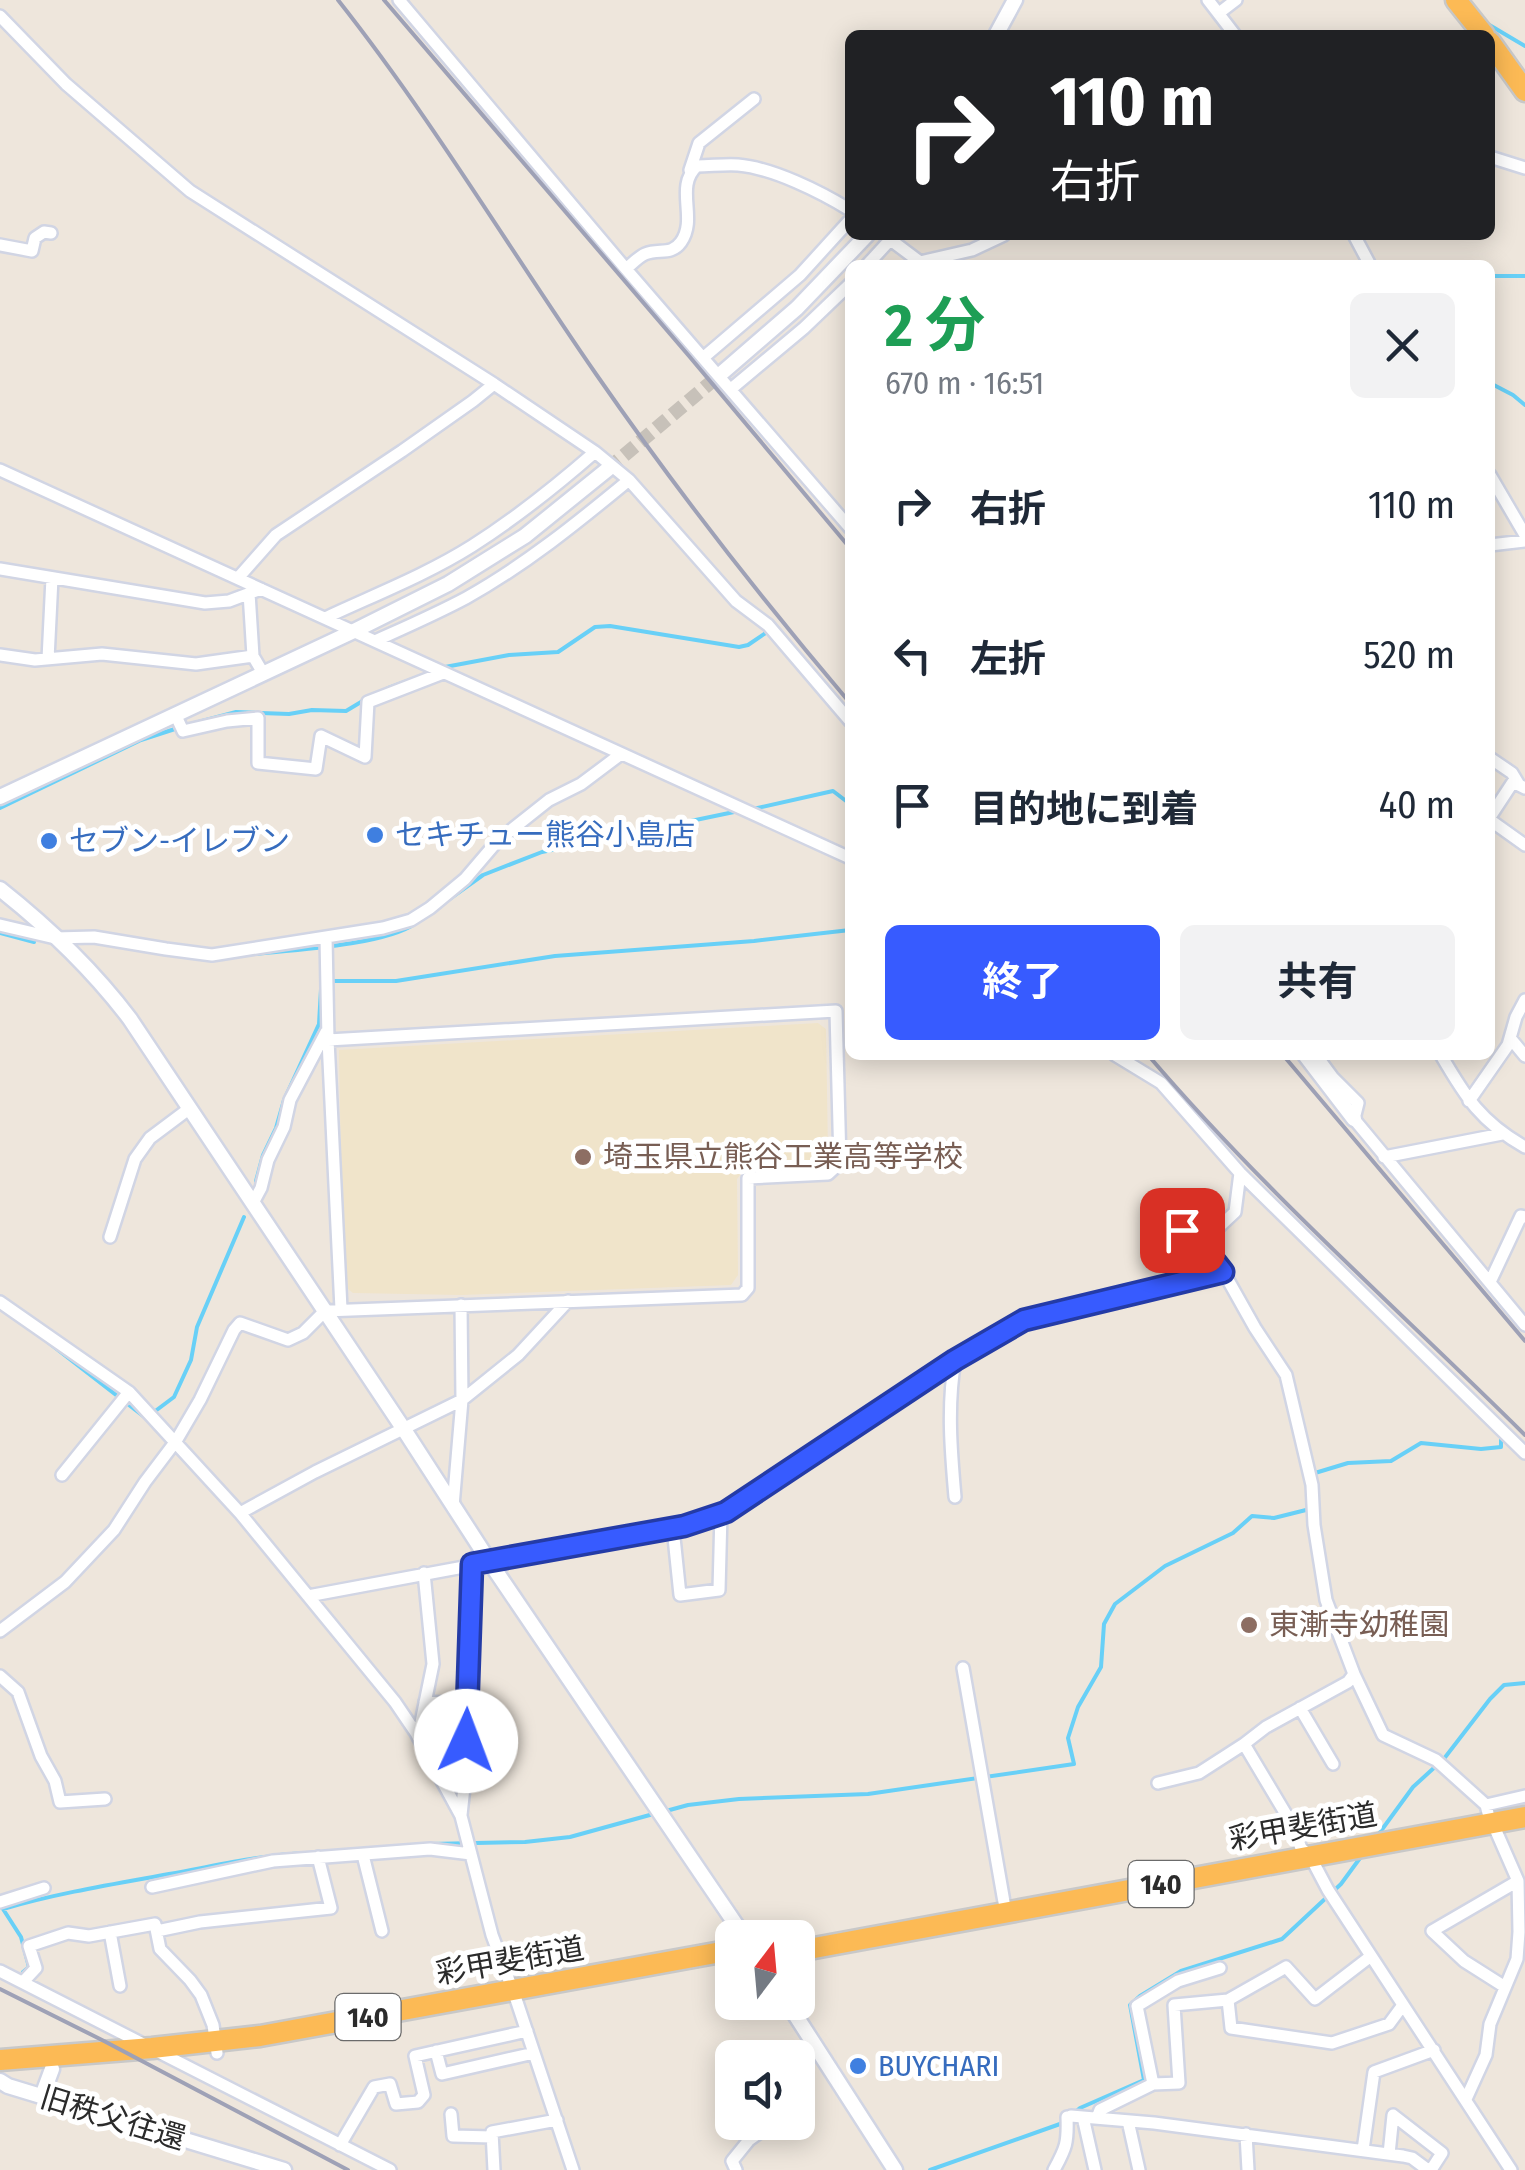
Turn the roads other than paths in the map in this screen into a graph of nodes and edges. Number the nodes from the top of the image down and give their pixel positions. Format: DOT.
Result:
graph roads {
  1 [pos="399,0"];
  2 [pos="1015,0"];
  3 [pos="1208,0"];
  4 [pos="1236,0"];
  5 [pos="1458,2"];
  6 [pos="1219,13"];
  7 [pos="0,16"];
  8 [pos="1480,29"];
  9 [pos="999,30"];
  10 [pos="1231,30"];
  11 [pos="1495,49"];
  12 [pos="1525,91"];
  13 [pos="754,100"];
  14 [pos="1495,158"];
  15 [pos="1525,168"];
  16 [pos="688,174"];
  17 [pos="845,207"];
  18 [pos="845,225"];
  19 [pos="51,233"];
  20 [pos="862,240"];
  21 [pos="890,240"];
  22 [pos="993,240"];
  23 [pos="0,245"];
  24 [pos="917,260"];
  25 [pos="929,260"];
  26 [pos="626,269"];
  27 [pos="845,289"];
  28 [pos="704,358"];
  29 [pos="723,372"];
  30 [pos="494,384"];
  31 [pos="731,389"];
  32 [pos="595,452"];
  33 [pos="608,469"];
  34 [pos="0,470"];
  35 [pos="628,480"];
  36 [pos="1495,484"];
  37 [pos="845,522"];
  38 [pos="1525,538"];
  39 [pos="1495,544"];
  40 [pos="0,569"];
  41 [pos="52,578"];
  42 [pos="238,578"];
  43 [pos="255,591"];
  44 [pos="325,618"];
  45 [pos="354,632"];
  46 [pos="375,642"];
  47 [pos="0,655"];
  48 [pos="253,656"];
  49 [pos="48,659"];
  50 [pos="263,673"];
  51 [pos="443,673"];
  52 [pos="845,715"];
  53 [pos="178,722"];
  54 [pos="621,754"];
  55 [pos="1495,761"];
  56 [pos="1522,786"];
  57 [pos="0,797"];
  58 [pos="1495,810"];
  59 [pos="1495,822"];
  60 [pos="1525,846"];
  61 [pos="845,856"];
  62 [pos="0,888"];
  63 [pos="0,924"];
  64 [pos="55,938"];
  65 [pos="326,938"];
  66 [pos="1525,1000"];
  67 [pos="328,1034"];
  68 [pos="1511,1039"];
  69 [pos="1525,1056"];
  70 [pos="1123,1060"];
  71 [pos="1309,1060"];
  72 [pos="1320,1060"];
  73 [pos="1444,1060"];
  74 [pos="1469,1100"];
  75 [pos="190,1108"];
  76 [pos="1354,1119"];
  77 [pos="1502,1134"];
  78 [pos="1525,1147"];
  79 [pos="1384,1157"];
  80 [pos="1240,1173"];
  81 [pos="253,1203"];
  82 [pos="1163,1216"];
  83 [pos="1525,1217"];
  84 [pos="110,1237"];
  85 [pos="1201,1244"];
  86 [pos="1223,1272"];
  87 [pos="1490,1282"];
  88 [pos="0,1302"];
  89 [pos="568,1302"];
  90 [pos="461,1305"];
  91 [pos="341,1309"];
  92 [pos="325,1310"];
  93 [pos="1525,1326"];
  94 [pos="955,1360"];
  95 [pos="128,1394"];
  96 [pos="462,1400"];
  97 [pos="403,1428"];
  98 [pos="176,1441"];
  99 [pos="1525,1453"];
  100 [pos="62,1474"];
  101 [pos="954,1497"];
  102 [pos="453,1506"];
  103 [pos="240,1513"];
  104 [pos="721,1514"];
  105 [pos="673,1528"];
  106 [pos="489,1562"];
  107 [pos="472,1564"];
  108 [pos="424,1574"];
  109 [pos="308,1596"];
  110 [pos="0,1631"];
  111 [pos="962,1668"];
  112 [pos="1354,1674"];
  113 [pos="0,1676"];
  114 [pos="425,1702"];
  115 [pos="467,1704"];
  116 [pos="1300,1708"];
  117 [pos="418,1737"];
  118 [pos="1244,1744"];
  119 [pos="1333,1764"];
  120 [pos="1158,1784"];
  121 [pos="1525,1796"];
  122 [pos="105,1799"];
  123 [pos="1525,1807"];
  124 [pos="1489,1814"];
  125 [pos="461,1816"];
  126 [pos="1525,1817"];
  127 [pos="470,1851"];
  128 [pos="1305,1852"];
  129 [pos="363,1855"];
  130 [pos="318,1857"];
  131 [pos="1518,1881"];
  132 [pos="44,1888"];
  133 [pos="152,1888"];
  134 [pos="0,1902"];
  135 [pos="1004,1902"];
  136 [pos="733,1920"];
  137 [pos="382,1931"];
  138 [pos="110,1932"];
  139 [pos="157,1932"];
  140 [pos="815,1936"];
  141 [pos="815,1948"];
  142 [pos="715,1954"];
  143 [pos="1371,1956"];
  144 [pos="715,1967"];
  145 [pos="1220,1968"];
  146 [pos="0,1971"];
  147 [pos="22,1982"];
  148 [pos="120,1986"];
  149 [pos="1506,1987"];
  150 [pos="515,1997"];
  151 [pos="1228,2000"];
  152 [pos="1403,2005"];
  153 [pos="799,2020"];
  154 [pos="526,2032"];
  155 [pos="216,2047"];
  156 [pos="152,2048"];
  157 [pos="1434,2050"];
  158 [pos="436,2052"];
  159 [pos="534,2053"];
  160 [pos="174,2059"];
  161 [pos="0,2060"];
  162 [pos="52,2068"];
  163 [pos="0,2073"];
  164 [pos="0,2081"];
  165 [pos="1153,2084"];
  166 [pos="42,2096"];
  167 [pos="1466,2099"];
  168 [pos="452,2114"];
  169 [pos="1074,2116"];
  170 [pos="1097,2118"];
  171 [pos="557,2120"];
  172 [pos="1128,2120"];
  173 [pos="1246,2134"];
  174 [pos="492,2137"];
  175 [pos="749,2140"];
  176 [pos="340,2145"];
  177 [pos="1363,2150"];
  178 [pos="1390,2154"];
  179 [pos="1525,2160"];
  180 [pos="284,2170"];
  181 [pos="390,2170"];
  182 [pos="494,2170"];
  183 [pos="573,2170"];
  184 [pos="736,2170"];
  185 [pos="895,2170"];
  186 [pos="1054,2170"];
  187 [pos="1095,2170"];
  188 [pos="1139,2170"];
  189 [pos="1248,2170"];
  190 [pos="1430,2170"];
  191 [pos="1511,2170"];
  1 -- 26 [label="street"];
  2 -- 9 [label="street"];
  3 -- 6 [label="street"];
  4 -- 6 [label="street"];
  5 -- 8 [label="highway"];
  6 -- 10 [label="street"];
  7 -- 30 [label="street"];
  11 -- 12 [label="highway"];
  13 -- 16 [label="street"];
  14 -- 15 [label="street"];
  16 -- 17 [label="street"];
  16 -- 26 [label="street"];
  18 -- 28 [label="street"];
  19 -- 23 [label="street"];
  20 -- 29 [label="street"];
  21 -- 24 [label="street"];
  22 -- 25 [label="street"];
  26 -- 28 [label="street"];
  27 -- 31 [label="street"];
  28 -- 31 [label="street"];
  30 -- 32 [label="street"];
  30 -- 42 [label="street"];
  31 -- 37 [label="street"];
  32 -- 35 [label="street"];
  32 -- 44 [label="street"];
  33 -- 45 [label="street"];
  34 -- 42 [label="street"];
  35 -- 46 [label="street"];
  35 -- 52 [label="street"];
  36 -- 38 [label="street"];
  38 -- 39 [label="street"];
  40 -- 41 [label="street"];
  41 -- 43 [label="street"];
  41 -- 49 [label="street"];
  42 -- 43 [label="street"];
  43 -- 44 [label="street"];
  43 -- 48 [label="street"];
  44 -- 45 [label="street"];
  45 -- 46 [label="street"];
  45 -- 50 [label="street"];
  46 -- 51 [label="street"];
  47 -- 49 [label="street"];
  48 -- 49 [label="street"];
  48 -- 50 [label="street"];
  50 -- 53 [label="street"];
  51 -- 53 [label="street"];
  51 -- 54 [label="street"];
  53 -- 57 [label="street"];
  54 -- 61 [label="street"];
  54 -- 65 [label="street"];
  55 -- 56 [label="street"];
  56 -- 58 [label="street"];
  59 -- 60 [label="street"];
  62 -- 64 [label="street"];
  63 -- 64 [label="street"];
  64 -- 65 [label="street"];
  64 -- 75 [label="street"];
  65 -- 67 [label="street"];
  66 -- 68 [label="street"];
  67 -- 81 [label="street"];
  67 -- 89 [label="street"];
  67 -- 91 [label="street"];
  68 -- 69 [label="street"];
  68 -- 74 [label="street"];
  70 -- 80 [label="street"];
  71 -- 76 [label="street"];
  72 -- 76 [label="street"];
  73 -- 74 [label="street"];
  74 -- 77 [label="street"];
  75 -- 81 [label="street"];
  75 -- 84 [label="street"];
  76 -- 79 [label="street"];
  77 -- 78 [label="street"];
  77 -- 79 [label="street"];
  79 -- 87 [label="street"];
  80 -- 85 [label="street"];
  80 -- 99 [label="street"];
  81 -- 92 [label="street"];
  82 -- 85 [label="street"];
  83 -- 87 [label="street"];
  85 -- 86 [label="street"];
  86 -- 94 [label="street"];
  86 -- 112 [label="street"];
  87 -- 93 [label="street"];
  88 -- 95 [label="street"];
  89 -- 90 [label="street"];
  89 -- 96 [label="street"];
  90 -- 91 [label="street"];
  90 -- 96 [label="street"];
  91 -- 92 [label="street"];
  92 -- 97 [label="street"];
  92 -- 98 [label="street"];
  94 -- 101 [label="street"];
  94 -- 104 [label="street"];
  95 -- 98 [label="street"];
  95 -- 100 [label="street"];
  96 -- 97 [label="street"];
  96 -- 102 [label="street"];
  97 -- 102 [label="street"];
  97 -- 103 [label="street"];
  98 -- 103 [label="street"];
  98 -- 110 [label="street"];
  102 -- 106 [label="street"];
  103 -- 109 [label="street"];
  104 -- 105 [label="street"];
  104 -- 105 [label="street"];
  105 -- 106 [label="street"];
  106 -- 107 [label="street"];
  106 -- 136 [label="street"];
  107 -- 108 [label="street"];
  107 -- 115 [label="street"];
  108 -- 109 [label="street"];
  108 -- 114 [label="street"];
  109 -- 117 [label="street"];
  111 -- 135 [label="street"];
  112 -- 116 [label="street"];
  112 -- 124 [label="street"];
  113 -- 122 [label="street"];
  114 -- 115 [label="street"];
  114 -- 117 [label="street"];
  115 -- 125 [label="street"];
  116 -- 118 [label="street"];
  116 -- 119 [label="street"];
  117 -- 125 [label="street"];
  118 -- 120 [label="street"];
  118 -- 128 [label="street"];
  121 -- 124 [label="street"];
  123 -- 124 [label="highway, 彩甲斐街道 / 140"];
  124 -- 126 [label="highway, 彩甲斐街道 / 140"];
  124 -- 128 [label="highway, 彩甲斐街道 / 140"];
  124 -- 131 [label="street"];
  125 -- 127 [label="street"];
  127 -- 129 [label="street"];
  127 -- 150 [label="street"];
  128 -- 135 [label="highway, 彩甲斐街道 / 140"];
  128 -- 141 [label="highway, 彩甲斐街道 / 140"];
  128 -- 143 [label="street"];
  129 -- 130 [label="street"];
  129 -- 137 [label="street"];
  130 -- 133 [label="street"];
  130 -- 139 [label="street"];
  131 -- 149 [label="street"];
  131 -- 149 [label="street"];
  132 -- 134 [label="street"];
  135 -- 140 [label="highway, 彩甲斐街道 / 140"];
  138 -- 139 [label="street"];
  138 -- 147 [label="street"];
  138 -- 148 [label="street"];
  139 -- 155 [label="street"];
  142 -- 150 [label="highway, 彩甲斐街道 / 140"];
  143 -- 151 [label="street"];
  143 -- 152 [label="street"];
  144 -- 150 [label="highway, 彩甲斐街道 / 140"];
  145 -- 165 [label="street"];
  146 -- 147 [label="street"];
  147 -- 156 [label="street"];
  149 -- 167 [label="street"];
  150 -- 154 [label="street"];
  150 -- 155 [label="highway, 彩甲斐街道 / 140"];
  151 -- 152 [label="street"];
  151 -- 165 [label="street"];
  152 -- 157 [label="street"];
  153 -- 185 [label="street"];
  154 -- 158 [label="street"];
  154 -- 159 [label="street"];
  155 -- 156 [label="highway, 彩甲斐街道 / 140"];
  155 -- 160 [label="highway, 彩甲斐街道 / 140"];
  156 -- 160 [label="street"];
  156 -- 161 [label="highway, 彩甲斐街道 / 140"];
  157 -- 167 [label="street"];
  157 -- 177 [label="street"];
  158 -- 159 [label="street"];
  158 -- 176 [label="street"];
  159 -- 171 [label="street"];
  160 -- 162 [label="highway, 彩甲斐街道 / 140"];
  160 -- 176 [label="street"];
  162 -- 163 [label="highway, 彩甲斐街道 / 140"];
  162 -- 166 [label="street"];
  164 -- 166 [label="street, 旧秩父往還"];
  165 -- 170 [label="street"];
  166 -- 180 [label="street, 旧秩父往還"];
  167 -- 191 [label="street"];
  168 -- 174 [label="street"];
  169 -- 170 [label="street"];
  169 -- 186 [label="street"];
  169 -- 187 [label="street"];
  170 -- 172 [label="street"];
  171 -- 174 [label="street"];
  171 -- 183 [label="street"];
  172 -- 173 [label="street"];
  172 -- 188 [label="street"];
  173 -- 177 [label="street"];
  173 -- 189 [label="street"];
  174 -- 182 [label="street"];
  175 -- 184 [label="street"];
  176 -- 181 [label="street"];
  177 -- 178 [label="street"];
  178 -- 190 [label="street"];
  178 -- 190 [label="street"];
  179 -- 191 [label="street"];
}
